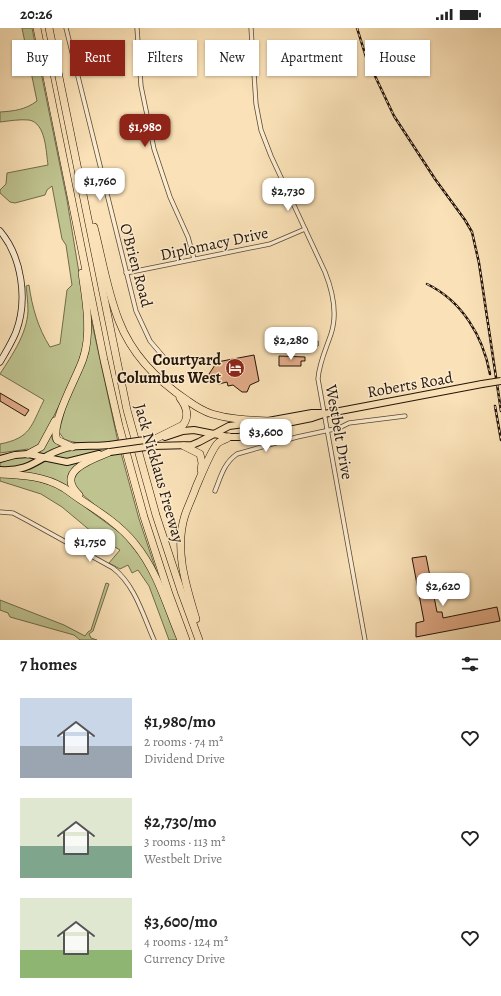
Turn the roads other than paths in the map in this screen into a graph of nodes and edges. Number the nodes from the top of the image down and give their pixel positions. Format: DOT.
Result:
graph roads {
  1 [pos="37,28"];
  2 [pos="49,28"];
  3 [pos="66,28"];
  4 [pos="137,28"];
  5 [pos="251,28"];
  6 [pos="76,159"];
  7 [pos="71,197"];
  8 [pos="305,229"];
  9 [pos="0,231"];
  10 [pos="194,259"];
  11 [pos="126,273"];
  12 [pos="167,360"];
  13 [pos="0,362"];
  14 [pos="501,381"];
  15 [pos="178,395"];
  16 [pos="62,408"];
  17 [pos="324,414"];
  18 [pos="405,416"];
  19 [pos="272,421"];
  20 [pos="327,430"];
  21 [pos="215,434"];
  22 [pos="229,437"];
  23 [pos="154,439"];
  24 [pos="72,446"];
  25 [pos="184,446"];
  26 [pos="110,449"];
  27 [pos="28,454"];
  28 [pos="45,458"];
  29 [pos="0,459"];
  30 [pos="0,470"];
  31 [pos="0,474"];
  32 [pos="201,474"];
  33 [pos="216,491"];
  34 [pos="88,504"];
  35 [pos="0,512"];
  36 [pos="154,640"];
  37 [pos="181,640"];
  38 [pos="186,640"];
  39 [pos="200,640"];
  40 [pos="366,640"];
  1 -- 7 [label="highway, Jack Nicklaus Freeway"];
  2 -- 6 [label="highway, Jack Nicklaus Freeway"];
  3 -- 11 [label="street, O'Brien Road"];
  4 -- 10 [label="street"];
  5 -- 8 [label="street, Westbelt Drive"];
  6 -- 15 [label="highway"];
  6 -- 39 [label="highway, Jack Nicklaus Freeway"];
  7 -- 16 [label="highway"];
  7 -- 38 [label="highway, Jack Nicklaus Freeway"];
  8 -- 10 [label="street, Diplomacy Drive"];
  8 -- 17 [label="street, Westbelt Drive"];
  9 -- 13 [label="main road"];
  10 -- 11 [label="street, Diplomacy Drive"];
  11 -- 12 [label="street, O'Brien Road"];
  14 -- 17 [label="main road, Roberts Road, bridge"];
  15 -- 19 [label="highway"];
  15 -- 23 [label="highway"];
  16 -- 24 [label="highway"];
  16 -- 27 [label="highway"];
  17 -- 19 [label="main road, Roberts Road"];
  17 -- 20 [label="street, Westbelt Drive"];
  17 -- 22 [label="main road, Roberts Road"];
  18 -- 20 [label="street"];
  19 -- 21 [label="main road, Roberts Road"];
  20 -- 33 [label="street"];
  20 -- 40 [label="street, Westbelt Drive"];
  21 -- 22 [label="main road, Roberts Road"];
  21 -- 23 [label="main road, Roberts Road"];
  21 -- 25 [label="main road, Roberts Road"];
  22 -- 32 [label="highway"];
  23 -- 26 [label="main road, Roberts Road, bridge"];
  24 -- 26 [label="main road, Roberts Road"];
  24 -- 28 [label="main road, Roberts Road"];
  25 -- 26 [label="main road, Roberts Road, bridge"];
  25 -- 32 [label="highway"];
  26 -- 28 [label="main road, Roberts Road"];
  26 -- 34 [label="highway"];
  27 -- 28 [label="main road, Roberts Road"];
  27 -- 29 [label="main road, Roberts Road"];
  28 -- 30 [label="main road, Roberts Road"];
  31 -- 34 [label="highway"];
  32 -- 39 [label="highway"];
  34 -- 37 [label="highway"];
  35 -- 36 [label="street"];
}
